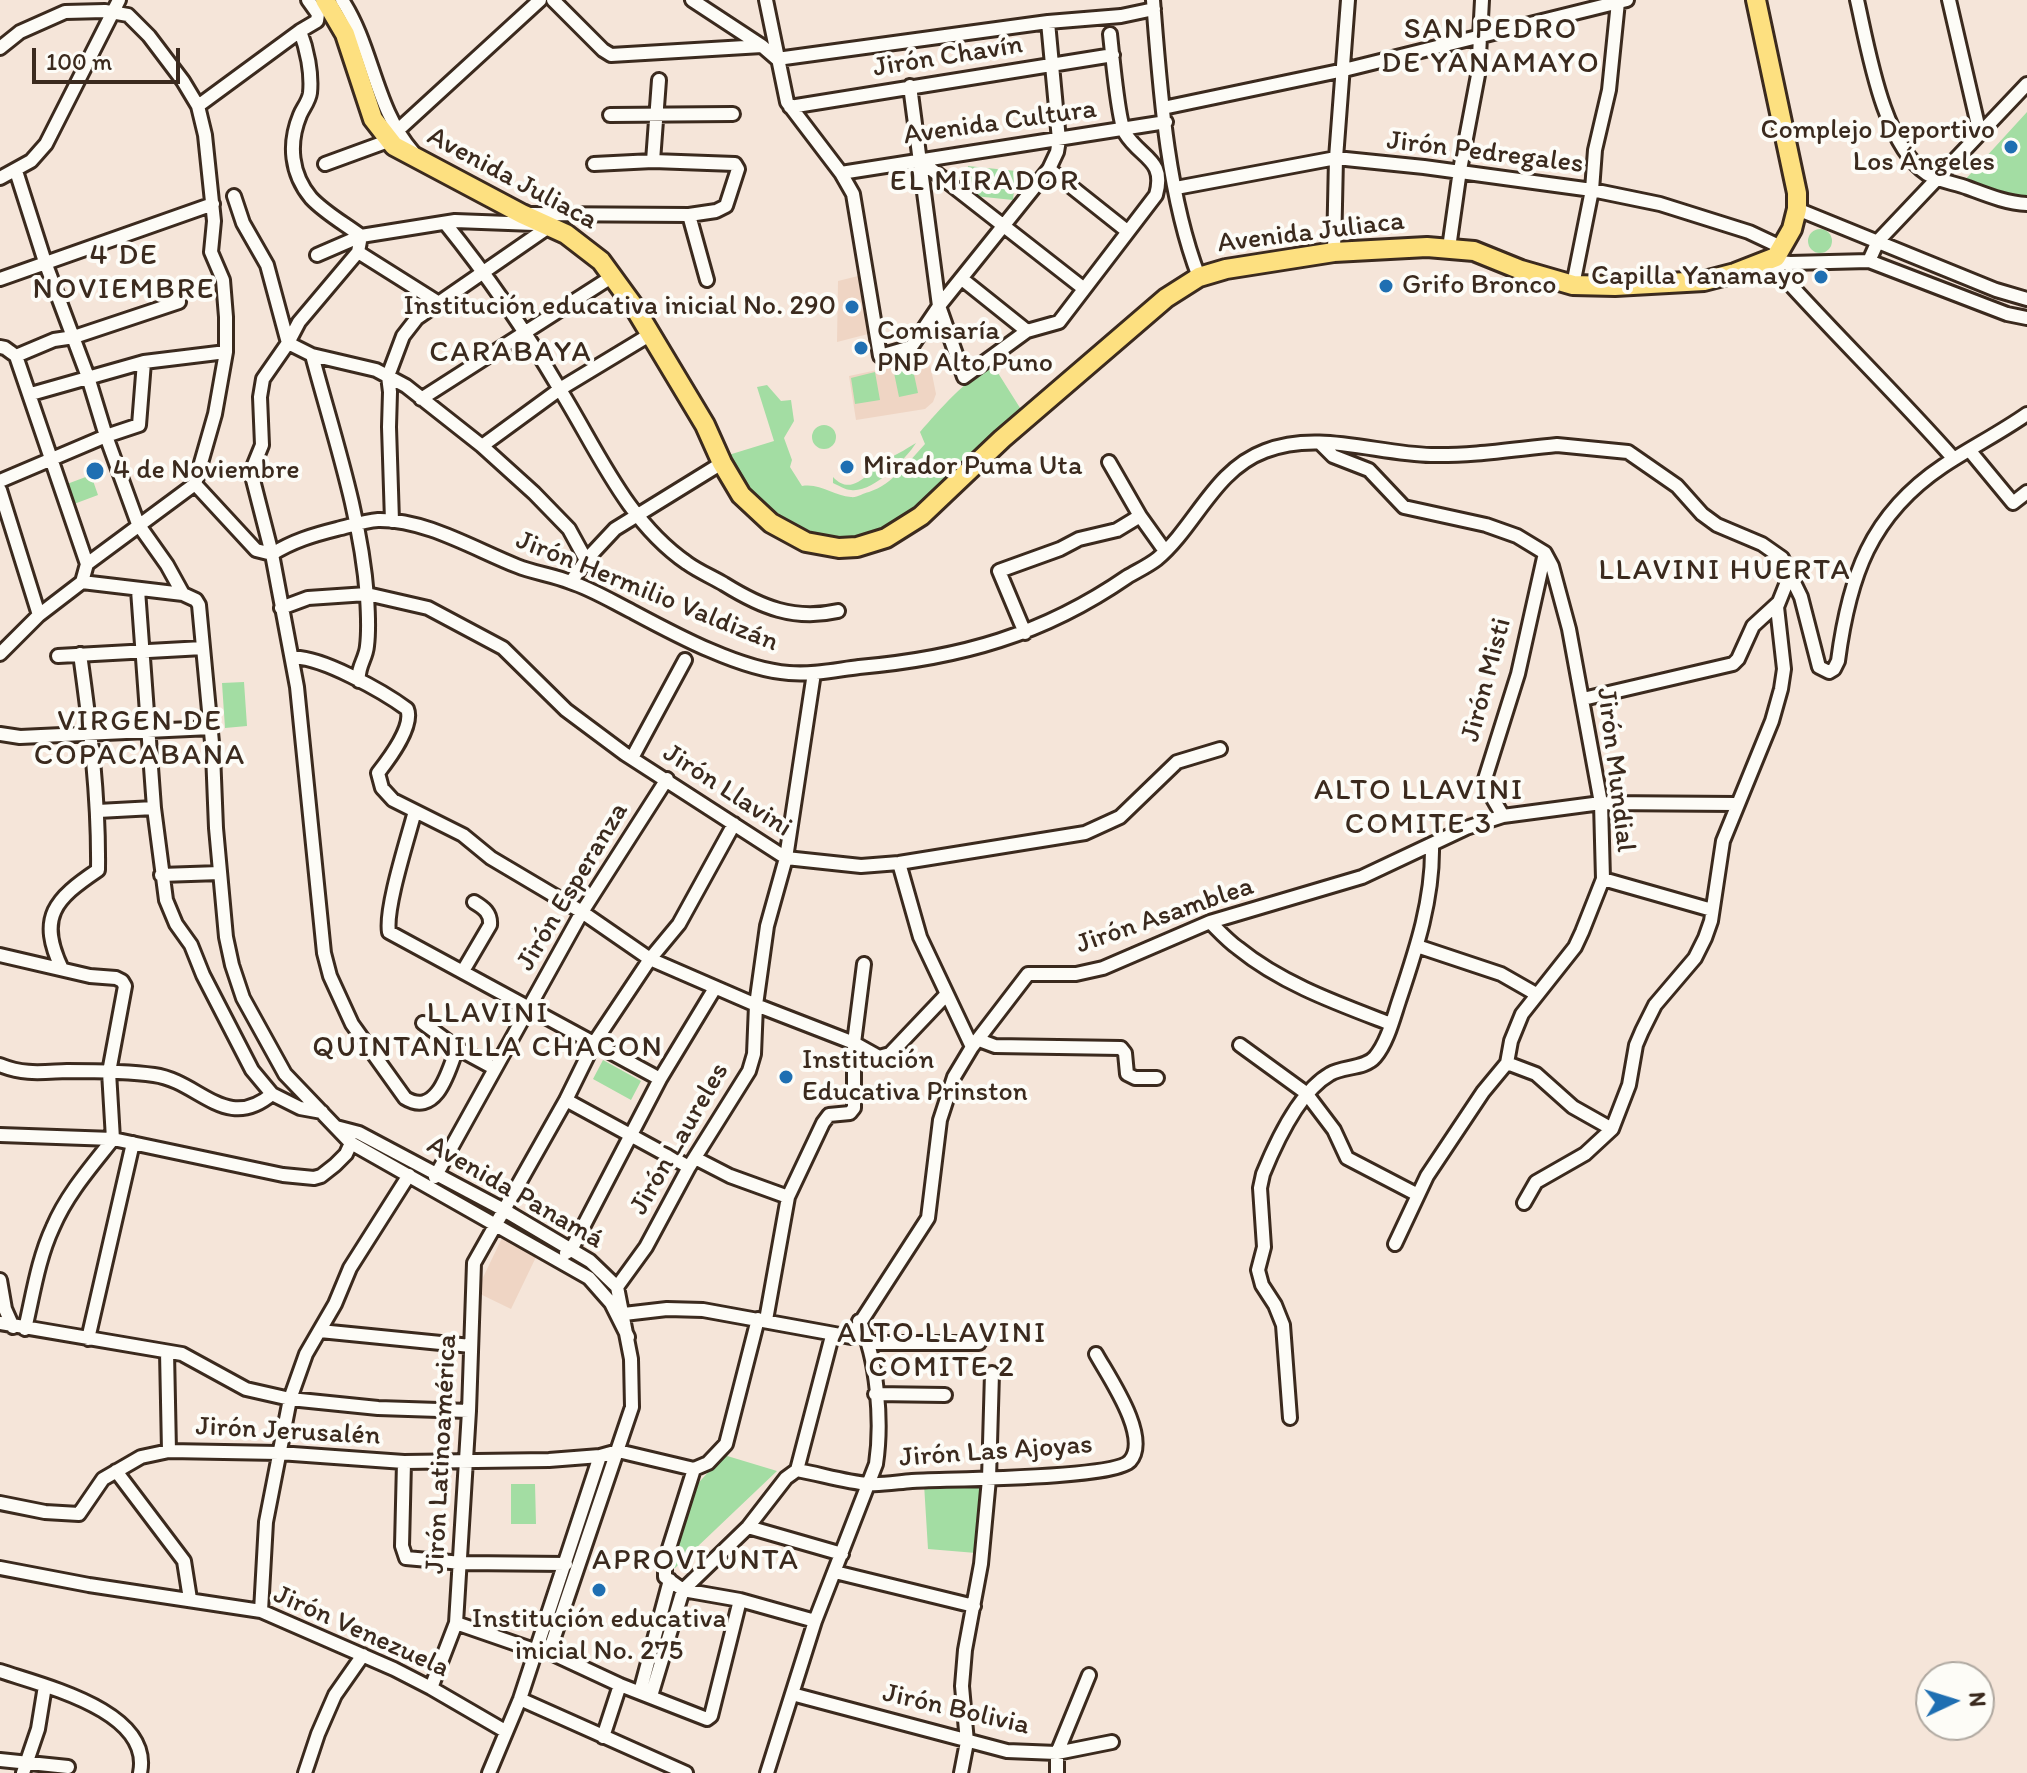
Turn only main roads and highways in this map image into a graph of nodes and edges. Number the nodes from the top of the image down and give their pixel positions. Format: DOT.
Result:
graph roads {
  1 [pos="325,0"];
  2 [pos="1756,0"];
  1 -- 2 [label="highway, Avenida Juliaca"];
}
